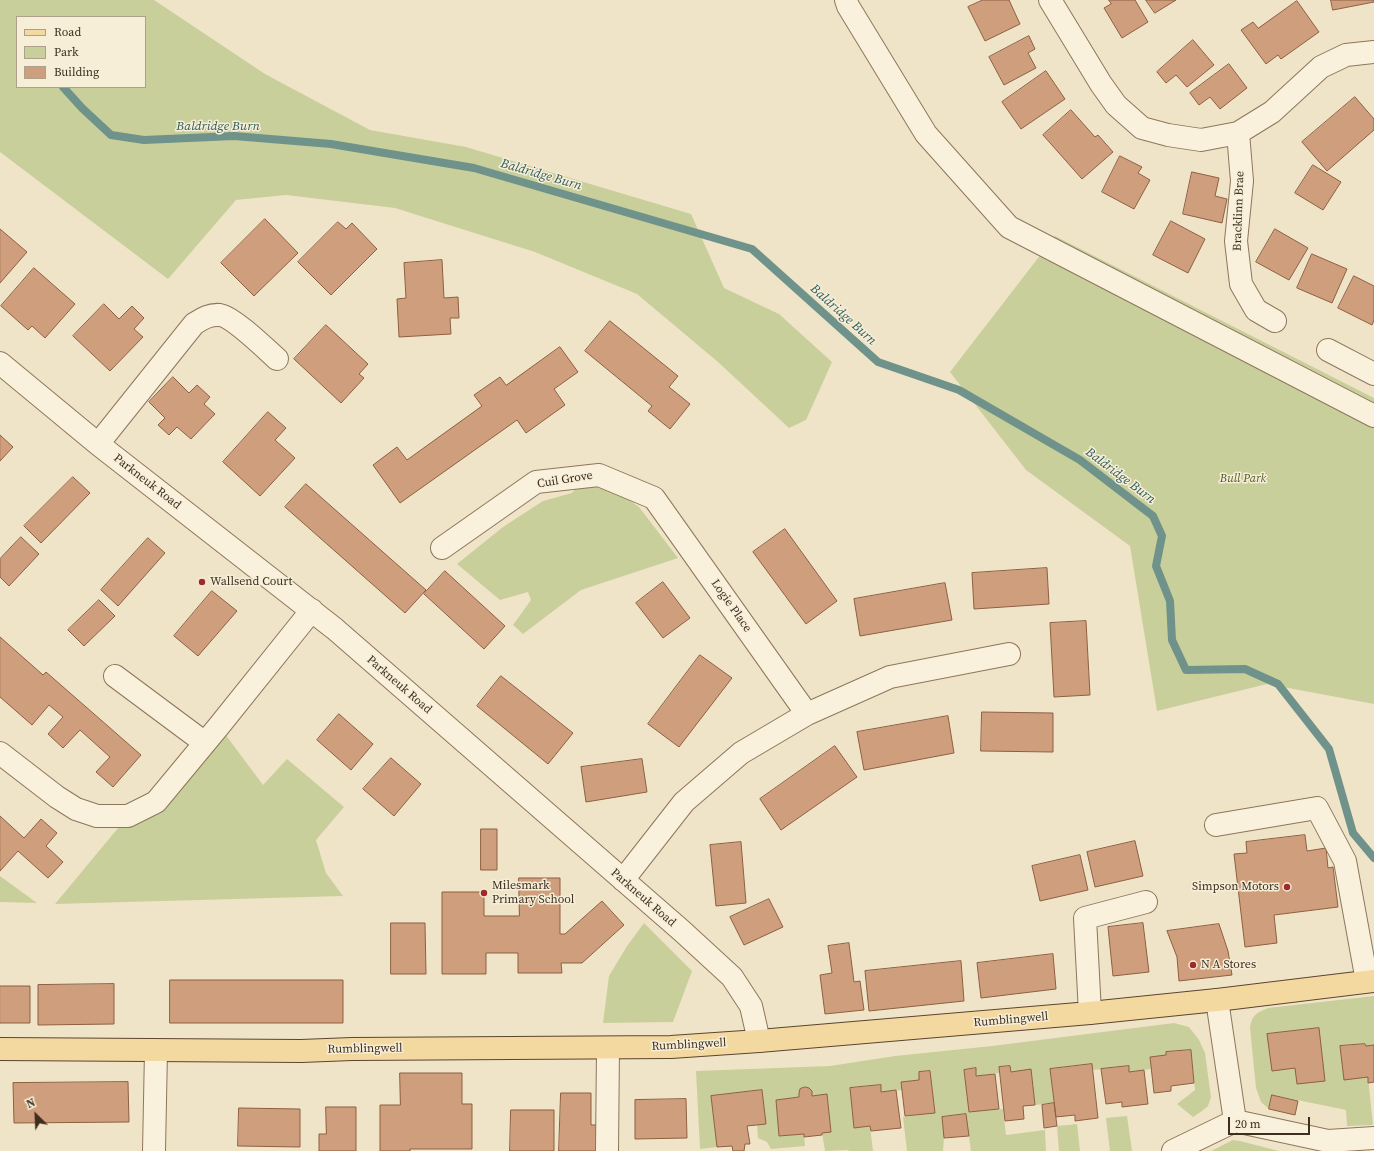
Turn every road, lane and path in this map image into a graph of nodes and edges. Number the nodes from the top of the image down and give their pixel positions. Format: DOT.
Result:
graph roads {
  1 [pos="846,0"];
  2 [pos="1050,0"];
  3 [pos="1374,52"];
  4 [pos="1238,133"];
  5 [pos="1276,321"];
  6 [pos="1328,350"];
  7 [pos="277,359"];
  8 [pos="0,363"];
  9 [pos="1374,374"];
  10 [pos="1374,416"];
  11 [pos="98,444"];
  12 [pos="654,498"];
  13 [pos="442,548"];
  14 [pos="312,610"];
  15 [pos="1009,654"];
  16 [pos="115,676"];
  17 [pos="807,714"];
  18 [pos="205,743"];
  19 [pos="0,753"];
  20 [pos="1216,826"];
  21 [pos="623,880"];
  22 [pos="1146,902"];
  23 [pos="1370,981"];
  24 [pos="1217,1000"];
  25 [pos="1090,1013"];
  26 [pos="759,1041"];
  27 [pos="615,1048"];
  28 [pos="0,1049"];
  29 [pos="156,1051"];
  30 [pos="1234,1121"];
  31 [pos="1374,1138"];
  32 [pos="154,1151"];
  33 [pos="607,1151"];
  34 [pos="621,1151"];
  35 [pos="1173,1151"];
  1 -- 10 [label="street"];
  2 -- 4 [label="street"];
  3 -- 4 [label="street"];
  4 -- 5 [label="street, Bracklinn Brae"];
  6 -- 9 [label="street"];
  7 -- 11 [label="street"];
  8 -- 11 [label="street, Parkneuk Road"];
  11 -- 14 [label="street, Parkneuk Road"];
  12 -- 13 [label="street, Cuil Grove"];
  12 -- 17 [label="street, Logie Place"];
  14 -- 18 [label="street"];
  14 -- 21 [label="street, Parkneuk Road"];
  15 -- 17 [label="street"];
  16 -- 18 [label="street"];
  17 -- 21 [label="street"];
  18 -- 19 [label="street"];
  20 -- 23 [label="street"];
  21 -- 26 [label="street, Parkneuk Road"];
  22 -- 25 [label="street"];
  23 -- 24 [label="main road, Rumblingwell"];
  24 -- 25 [label="main road, Rumblingwell"];
  24 -- 30 [label="street"];
  25 -- 26 [label="main road, Rumblingwell"];
  26 -- 27 [label="main road, Rumblingwell"];
  27 -- 29 [label="main road, Rumblingwell"];
  27 -- 33 [label="street"];
  27 -- 34 [label="street"];
  28 -- 29 [label="main road, Rumblingwell"];
  29 -- 32 [label="street"];
  30 -- 31 [label="street"];
  30 -- 35 [label="street"];
}
